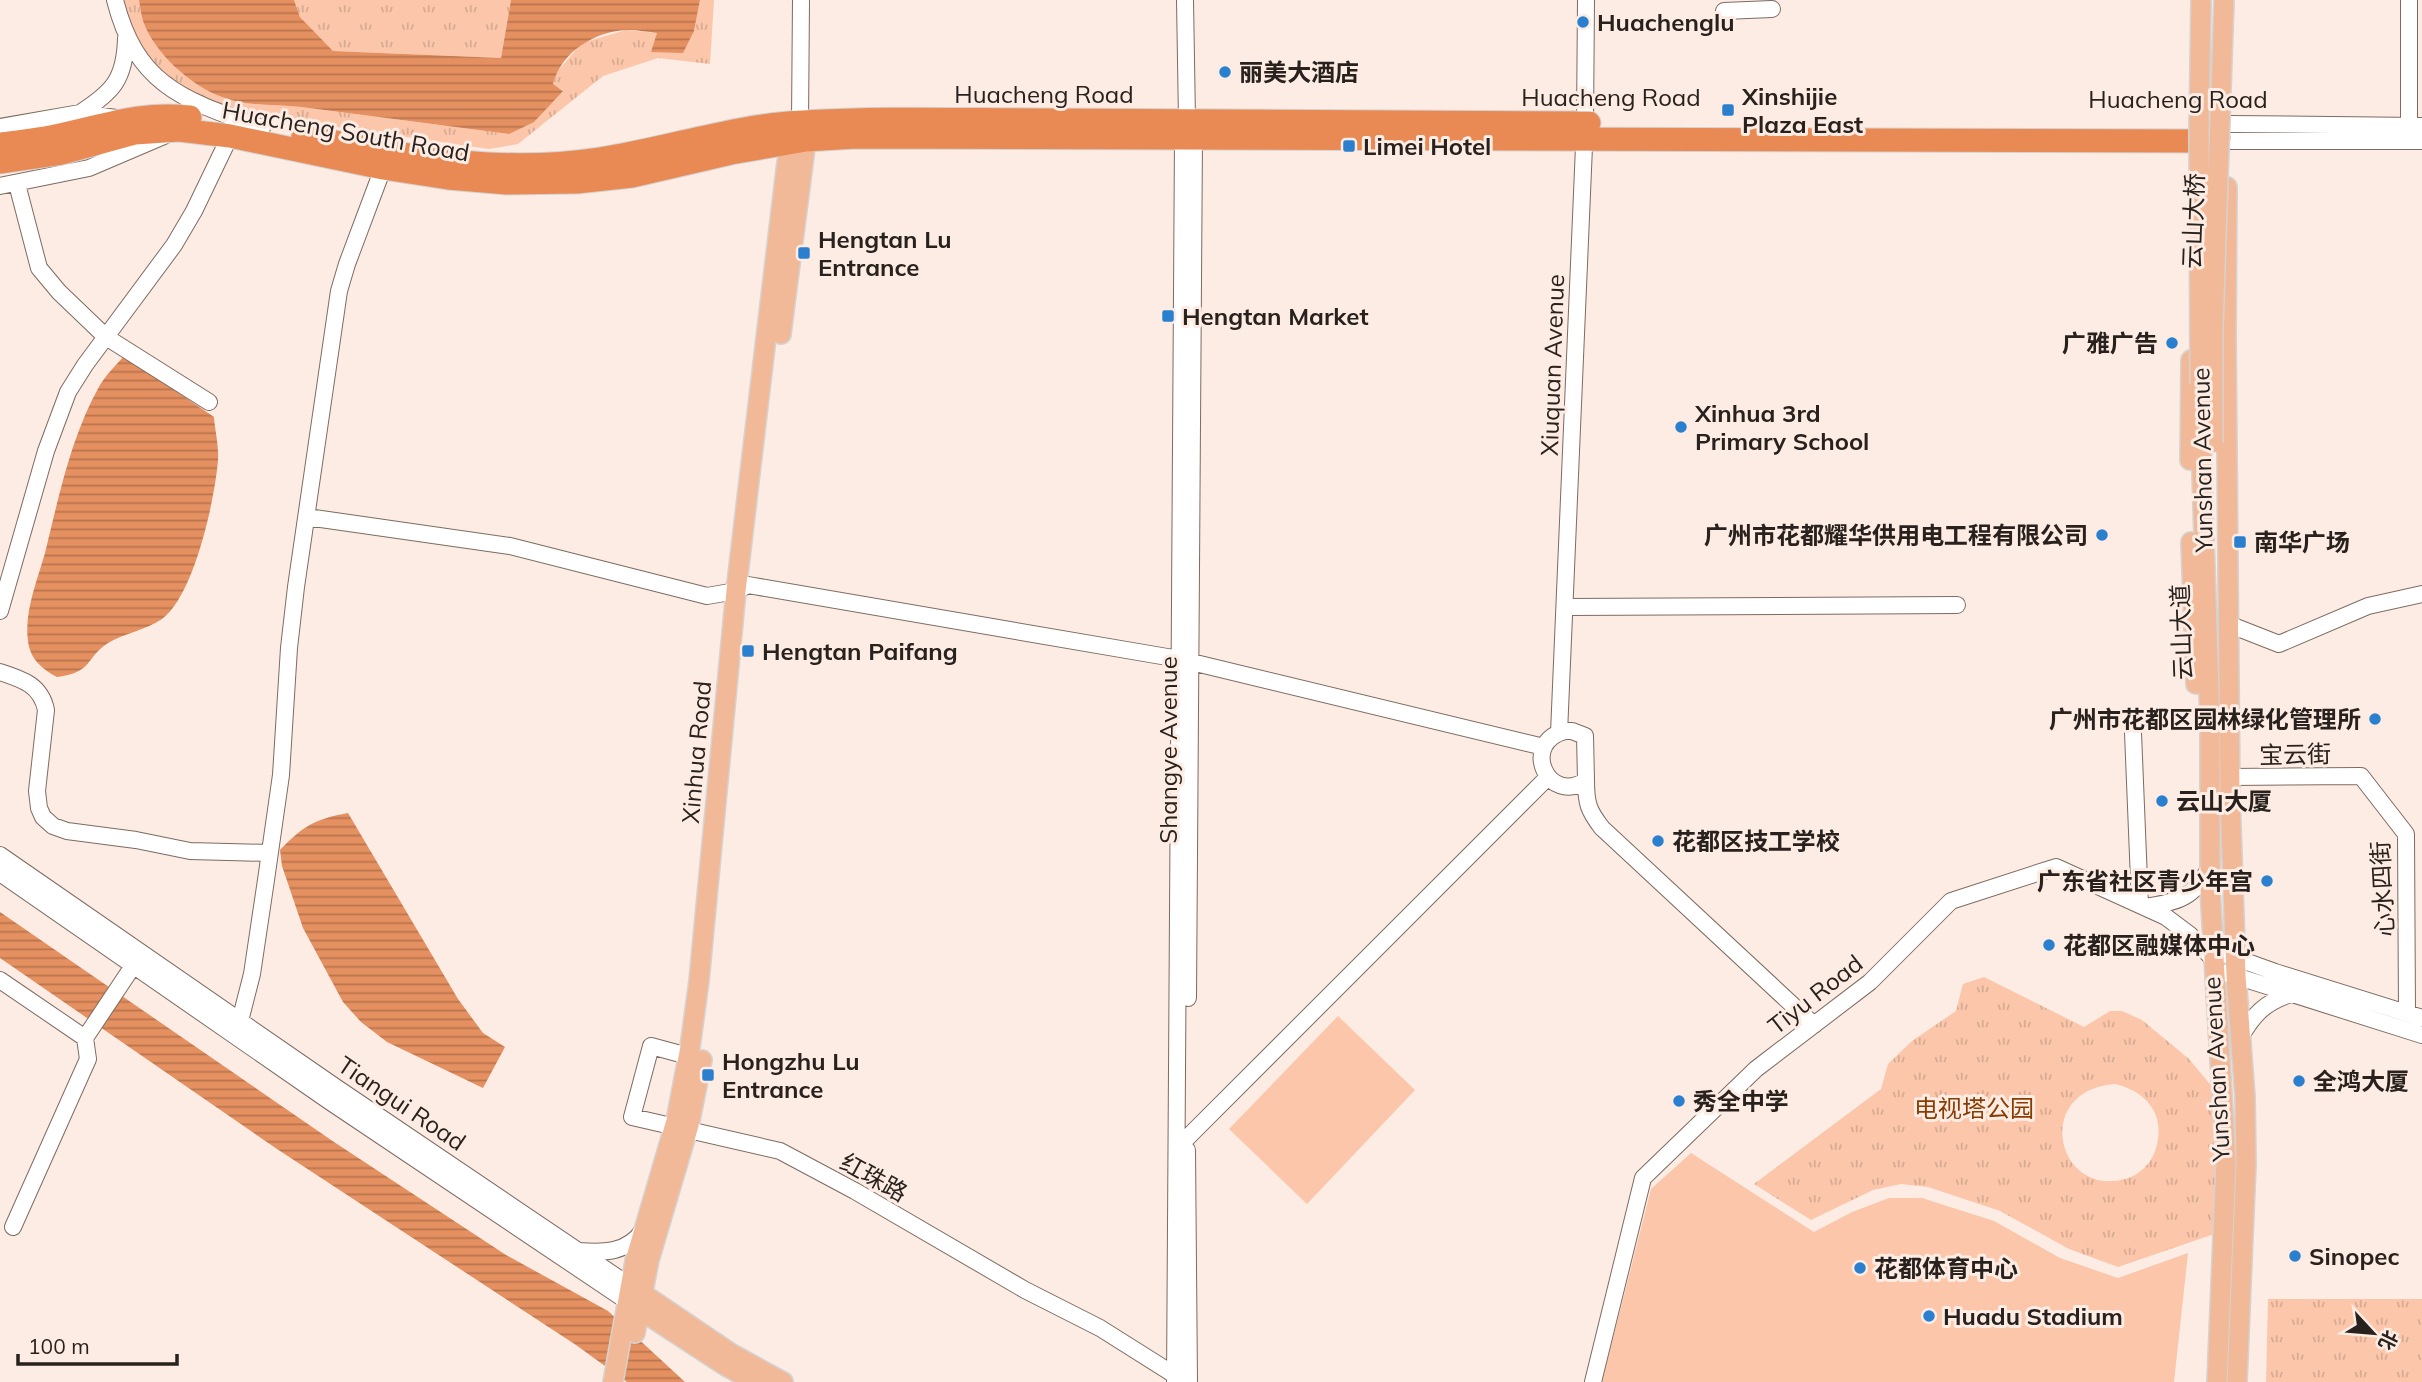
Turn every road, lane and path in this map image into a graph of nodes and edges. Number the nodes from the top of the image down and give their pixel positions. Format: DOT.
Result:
graph roads {
  1 [pos="115,0"];
  2 [pos="801,0"];
  3 [pos="1185,0"];
  4 [pos="1586,0"];
  5 [pos="2194,0"];
  6 [pos="2201,0"];
  7 [pos="2209,0"];
  8 [pos="2218,0"];
  9 [pos="2224,0"];
  10 [pos="2231,0"];
  11 [pos="2409,0"];
  12 [pos="1772,9"];
  13 [pos="1724,11"];
  14 [pos="126,36"];
  15 [pos="2230,41"];
  16 [pos="2416,126"];
  17 [pos="0,127"];
  18 [pos="262,128"];
  19 [pos="81,130"];
  20 [pos="179,130"];
  21 [pos="1585,131"];
  22 [pos="1188,132"];
  23 [pos="2212,133"];
  24 [pos="799,135"];
  25 [pos="230,136"];
  26 [pos="2422,141"];
  27 [pos="0,144"];
  28 [pos="0,162"];
  29 [pos="383,168"];
  30 [pos="8,185"];
  31 [pos="106,337"];
  32 [pos="209,402"];
  33 [pos="2208,443"];
  34 [pos="307,517"];
  35 [pos="742,588"];
  36 [pos="2422,594"];
  37 [pos="1957,605"];
  38 [pos="1565,607"];
  39 [pos="0,611"];
  40 [pos="2228,624"];
  41 [pos="1185,661"];
  42 [pos="0,672"];
  43 [pos="1559,733"];
  44 [pos="2133,733"];
  45 [pos="1544,747"];
  46 [pos="2361,776"];
  47 [pos="1548,777"];
  48 [pos="1586,780"];
  49 [pos="2230,787"];
  50 [pos="2209,821"];
  51 [pos="2399,825"];
  52 [pos="2422,831"];
  53 [pos="269,853"];
  54 [pos="0,855"];
  55 [pos="2210,867"];
  56 [pos="0,873"];
  57 [pos="2142,906"];
  58 [pos="2214,960"];
  59 [pos="133,966"];
  60 [pos="2236,967"];
  61 [pos="0,980"];
  62 [pos="2291,994"];
  63 [pos="2415,1015"];
  64 [pos="240,1021"];
  65 [pos="1814,1025"];
  66 [pos="89,1033"];
  67 [pos="2422,1035"];
  68 [pos="2240,1038"];
  69 [pos="695,1058"];
  70 [pos="681,1128"];
  71 [pos="1182,1143"];
  72 [pos="13,1227"];
  73 [pos="644,1228"];
  74 [pos="578,1251"];
  75 [pos="633,1306"];
  76 [pos="1181,1380"];
  77 [pos="613,1382"];
  78 [pos="626,1382"];
  79 [pos="755,1382"];
  80 [pos="783,1382"];
  81 [pos="1593,1382"];
  82 [pos="2217,1382"];
  83 [pos="2236,1382"];
  1 -- 14 [label="street"];
  2 -- 24 [label="street, Xinhua Road"];
  3 -- 22 [label="street, Shangye Avenue"];
  4 -- 21 [label="street, Xiuquan Avenue"];
  5 -- 23 [label="highway"];
  6 -- 33 [label="main road, 云山大桥, bridge"];
  7 -- 23 [label="main road"];
  8 -- 15 [label="main road"];
  9 -- 33 [label="main road, 云山大桥, bridge"];
  10 -- 15 [label="highway"];
  11 -- 16 [label="street"];
  12 -- 13 [label="street"];
  14 -- 18 [label="street"];
  14 -- 19 [label="street"];
  15 -- 23 [label="highway"];
  16 -- 23 [label="street, Huacheng Road"];
  17 -- 19 [label="street"];
  18 -- 19 [label="highway, Huacheng South Road"];
  18 -- 24 [label="highway, Huacheng South Road"];
  19 -- 20 [label="highway, Huacheng South Road"];
  19 -- 27 [label="highway"];
  19 -- 28 [label="highway"];
  20 -- 25 [label="highway, Huacheng South Road"];
  20 -- 30 [label="street"];
  21 -- 22 [label="highway, Huacheng Road"];
  21 -- 23 [label="highway, Huacheng Road"];
  21 -- 38 [label="street, Xiuquan Avenue"];
  22 -- 24 [label="highway, Huacheng Road"];
  22 -- 41 [label="street, Shangye Avenue"];
  23 -- 26 [label="street, Huacheng Road"];
  23 -- 40 [label="main road, Yunshan Avenue"];
  23 -- 50 [label="main road, Yunshan Avenue"];
  24 -- 29 [label="highway, Huacheng South Road"];
  24 -- 35 [label="main road, Xinhua Road"];
  25 -- 29 [label="highway, Huacheng South Road"];
  25 -- 31 [label="street"];
  29 -- 34 [label="street"];
  30 -- 31 [label="street"];
  31 -- 32 [label="street"];
  31 -- 39 [label="street"];
  33 -- 49 [label="main road, 云山大道"];
  33 -- 50 [label="main road, 云山大道"];
  34 -- 35 [label="street"];
  34 -- 53 [label="street"];
  35 -- 41 [label="street"];
  35 -- 69 [label="main road, Xinhua Road"];
  36 -- 40 [label="street"];
  37 -- 38 [label="street"];
  38 -- 43 [label="street, Xiuquan Avenue"];
  40 -- 49 [label="main road, Yunshan Avenue"];
  41 -- 45 [label="street"];
  41 -- 71 [label="street, Shangye Avenue"];
  42 -- 53 [label="street"];
  43 -- 45 [label="street"];
  43 -- 48 [label="street"];
  44 -- 57 [label="street"];
  45 -- 47 [label="street"];
  46 -- 49 [label="street, 宝云街"];
  46 -- 51 [label="street, 心水四街"];
  47 -- 48 [label="street"];
  47 -- 71 [label="street"];
  48 -- 65 [label="street"];
  49 -- 60 [label="main road, Yunshan Avenue"];
  50 -- 55 [label="main road, Yunshan Avenue"];
  51 -- 52 [label="street"];
  51 -- 63 [label="street, 心水四街"];
  53 -- 64 [label="street"];
  54 -- 64 [label="street, Tiangui Road"];
  55 -- 57 [label="street"];
  55 -- 58 [label="main road, Yunshan Avenue"];
  56 -- 59 [label="street, Tiangui Road"];
  57 -- 58 [label="street, Tiyu Road"];
  57 -- 65 [label="street, Tiyu Road"];
  58 -- 60 [label="street"];
  58 -- 82 [label="main road, Yunshan Avenue"];
  59 -- 66 [label="street"];
  59 -- 75 [label="street, Tiangui Road"];
  60 -- 62 [label="street"];
  60 -- 63 [label="street"];
  60 -- 68 [label="main road, Yunshan Avenue"];
  61 -- 66 [label="street"];
  62 -- 67 [label="street"];
  62 -- 68 [label="street"];
  64 -- 74 [label="street, Tiangui Road"];
  65 -- 81 [label="street, Tiyu Road"];
  66 -- 72 [label="street"];
  68 -- 83 [label="main road, Yunshan Avenue"];
  69 -- 70 [label="main road, Xinhua Road"];
  69 -- 70 [label="street, 红珠路"];
  70 -- 73 [label="main road, Xinhua Road"];
  70 -- 75 [label="main road, Xinhua Road"];
  70 -- 76 [label="street, 红珠路"];
  71 -- 76 [label="street, Shangye Avenue"];
  73 -- 74 [label="street"];
  73 -- 75 [label="main road, Xinhua Road"];
  74 -- 75 [label="street, Tiangui Road"];
  75 -- 77 [label="main road, Xinhua Road"];
  75 -- 78 [label="main road, Xinhua Road"];
  75 -- 79 [label="main road, Tiangui Road"];
  75 -- 80 [label="main road, Tiangui Road"];
}
